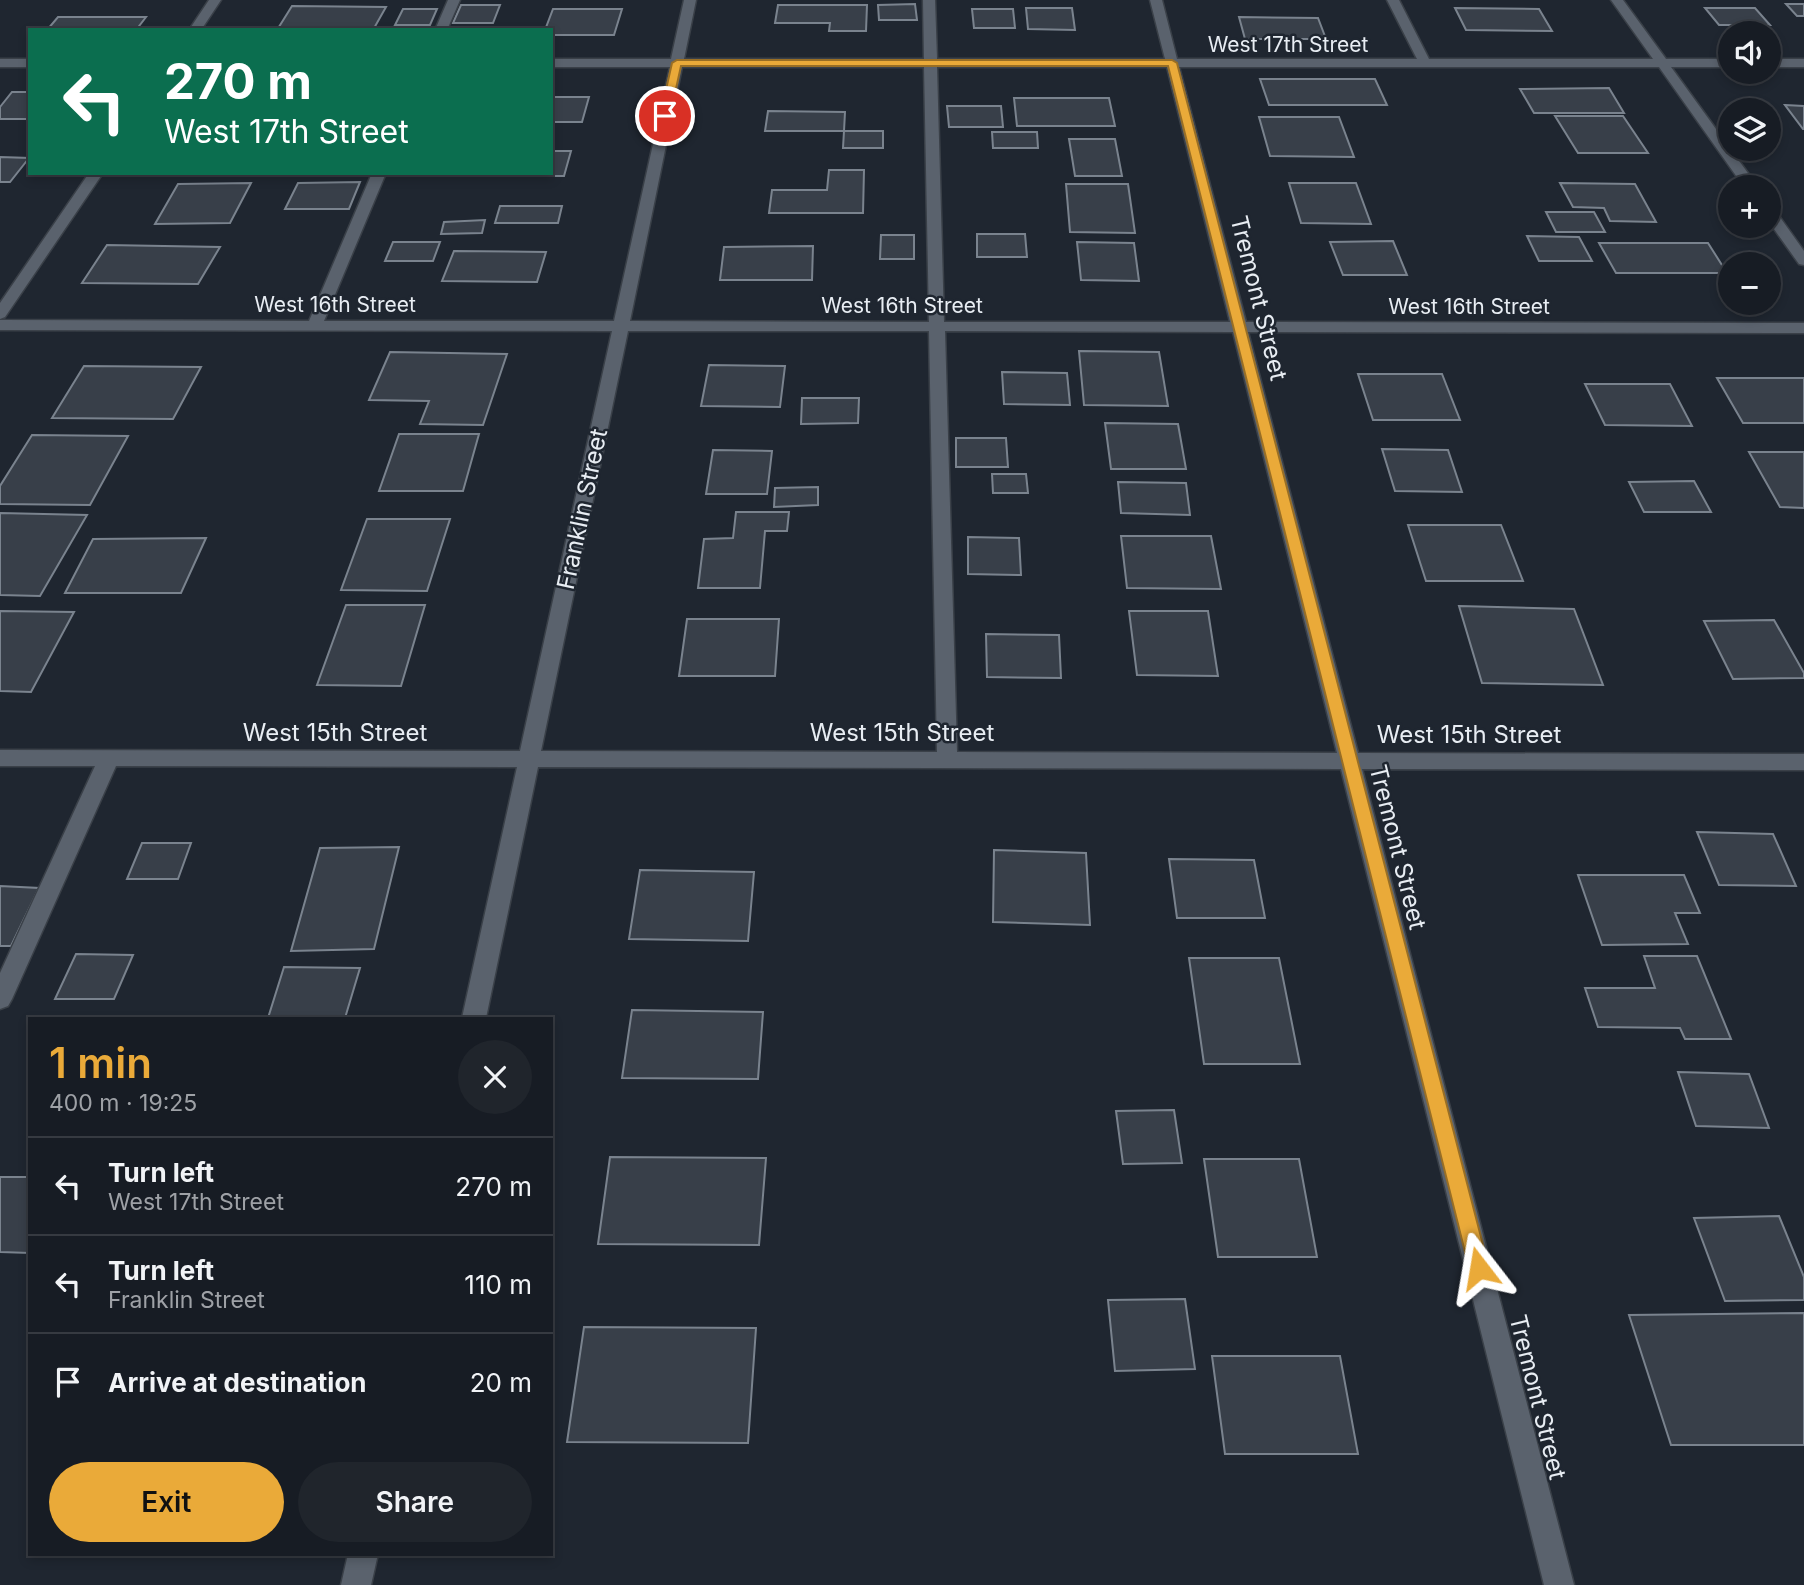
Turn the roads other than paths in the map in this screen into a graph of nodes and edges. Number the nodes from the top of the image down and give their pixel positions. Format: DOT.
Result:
graph roads {
  1 [pos="215,0"];
  2 [pos="454,0"];
  3 [pos="690,0"];
  4 [pos="929,0"];
  5 [pos="1156,0"];
  6 [pos="1393,0"];
  7 [pos="1617,0"];
  8 [pos="196,28"];
  9 [pos="442,28"];
  10 [pos="0,63"];
  11 [pos="28,63"];
  12 [pos="553,63"];
  13 [pos="677,63"];
  14 [pos="931,63"];
  15 [pos="1172,63"];
  16 [pos="1425,63"];
  17 [pos="1662,63"];
  18 [pos="1718,63"];
  19 [pos="1781,63"];
  20 [pos="1804,63"];
  21 [pos="95,175"];
  22 [pos="378,175"];
  23 [pos="1742,175"];
  24 [pos="1781,229"];
  25 [pos="1804,261"];
  26 [pos="0,314"];
  27 [pos="0,325"];
  28 [pos="316,325"];
  29 [pos="621,326"];
  30 [pos="936,326"];
  31 [pos="1239,327"];
  32 [pos="1804,328"];
  33 [pos="0,758"];
  34 [pos="109,758"];
  35 [pos="530,759"];
  36 [pos="947,759"];
  37 [pos="1349,760"];
  38 [pos="1804,762"];
  39 [pos="0,999"];
  40 [pos="474,1017"];
  41 [pos="363,1556"];
  42 [pos="356,1585"];
  43 [pos="1559,1585"];
  1 -- 8 [label="street"];
  2 -- 9 [label="street"];
  3 -- 13 [label="street, Franklin Street"];
  4 -- 14 [label="street"];
  5 -- 15 [label="street, Tremont Street"];
  6 -- 16 [label="street"];
  7 -- 17 [label="street"];
  10 -- 11 [label="street"];
  12 -- 13 [label="street, West 17th Street"];
  13 -- 14 [label="street, West 17th Street"];
  13 -- 29 [label="street, Franklin Street"];
  14 -- 15 [label="street, West 17th Street"];
  14 -- 30 [label="street"];
  15 -- 16 [label="street, West 17th Street"];
  15 -- 31 [label="street, Tremont Street"];
  16 -- 17 [label="street, West 17th Street"];
  17 -- 18 [label="street, West 17th Street"];
  17 -- 23 [label="street"];
  19 -- 20 [label="street"];
  21 -- 26 [label="street"];
  22 -- 28 [label="street"];
  24 -- 25 [label="street"];
  27 -- 28 [label="street, West 16th Street"];
  28 -- 29 [label="street, West 16th Street"];
  29 -- 30 [label="street, West 16th Street"];
  29 -- 35 [label="street, Franklin Street"];
  30 -- 31 [label="street, West 16th Street"];
  30 -- 36 [label="street"];
  31 -- 32 [label="street, West 16th Street"];
  31 -- 37 [label="street, Tremont Street"];
  33 -- 34 [label="street, West 15th Street"];
  34 -- 35 [label="street, West 15th Street"];
  34 -- 39 [label="street"];
  35 -- 36 [label="street, West 15th Street"];
  35 -- 40 [label="street, Franklin Street"];
  36 -- 37 [label="street, West 15th Street"];
  37 -- 38 [label="street, West 15th Street"];
  37 -- 43 [label="street, Tremont Street"];
  41 -- 42 [label="street"];
}
